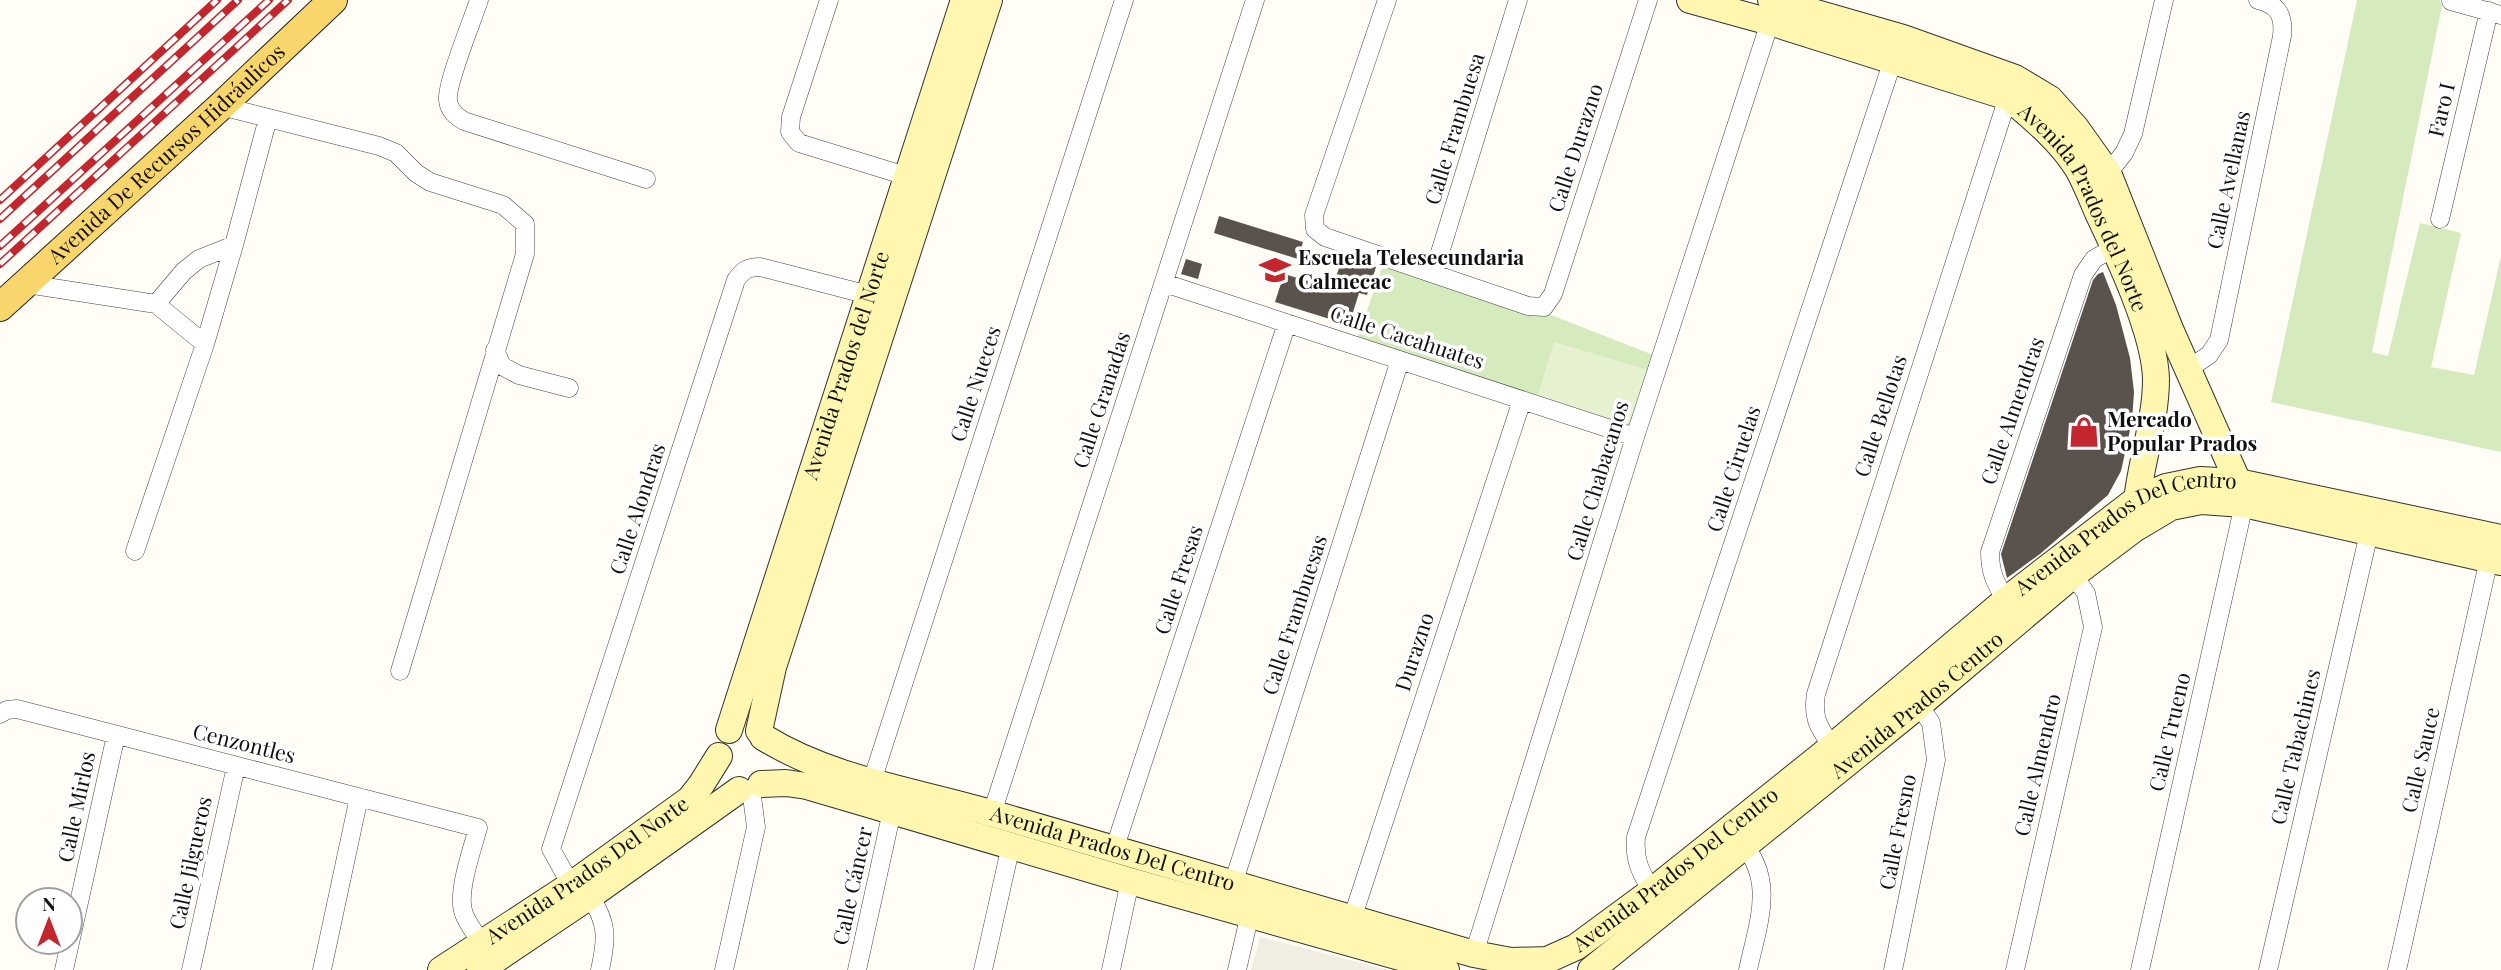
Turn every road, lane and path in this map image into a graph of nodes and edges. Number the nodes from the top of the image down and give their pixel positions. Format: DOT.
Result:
graph roads {
  1 [pos="333,0"];
  2 [pos="479,0"];
  3 [pos="829,0"];
  4 [pos="964,0"];
  5 [pos="989,0"];
  6 [pos="1124,0"];
  7 [pos="1255,0"];
  8 [pos="1387,0"];
  9 [pos="1518,0"];
  10 [pos="1648,0"];
  11 [pos="1690,0"];
  12 [pos="2164,0"];
  13 [pos="2258,0"];
  14 [pos="2451,1"];
  15 [pos="1770,11"];
  16 [pos="2495,13"];
  17 [pos="1894,60"];
  18 [pos="2008,97"];
  19 [pos="221,106"];
  20 [pos="268,118"];
  21 [pos="2067,135"];
  22 [pos="2108,173"];
  23 [pos="906,176"];
  24 [pos="646,179"];
  25 [pos="2440,219"];
  26 [pos="898,243"];
  27 [pos="234,246"];
  28 [pos="2115,247"];
  29 [pos="1434,272"];
  30 [pos="1164,283"];
  31 [pos="27,284"];
  32 [pos="869,295"];
  33 [pos="156,304"];
  34 [pos="0,307"];
  35 [pos="1287,323"];
  36 [pos="2160,333"];
  37 [pos="205,344"];
  38 [pos="495,350"];
  39 [pos="1400,360"];
  40 [pos="2188,369"];
  41 [pos="569,388"];
  42 [pos="1521,400"];
  43 [pos="1635,437"];
  44 [pos="2254,496"];
  45 [pos="2137,499"];
  46 [pos="2134,529"];
  47 [pos="2369,533"];
  48 [pos="135,551"];
  49 [pos="2497,553"];
  50 [pos="2073,575"];
  51 [pos="2006,600"];
  52 [pos="400,671"];
  53 [pos="1920,705"];
  54 [pos="0,714"];
  55 [pos="729,730"];
  56 [pos="761,734"];
  57 [pos="116,735"];
  58 [pos="1832,747"];
  59 [pos="719,756"];
  60 [pos="236,766"];
  61 [pos="872,781"];
  62 [pos="750,788"];
  63 [pos="359,797"];
  64 [pos="892,811"];
  65 [pos="992,813"];
  66 [pos="1737,837"];
  67 [pos="1011,845"];
  68 [pos="1114,850"];
  69 [pos="1130,881"];
  70 [pos="581,890"];
  71 [pos="1652,891"];
  72 [pos="1246,896"];
  73 [pos="1352,919"];
  74 [pos="1474,954"];
  75 [pos="486,958"];
  76 [pos="1436,969"];
  77 [pos="64,970"];
  78 [pos="191,970"];
  79 [pos="322,970"];
  80 [pos="441,970"];
  81 [pos="600,970"];
  82 [pos="724,970"];
  83 [pos="857,970"];
  84 [pos="983,970"];
  85 [pos="1111,970"];
  86 [pos="1237,970"];
  87 [pos="1591,970"];
  88 [pos="1748,970"];
  89 [pos="1893,970"];
  90 [pos="2015,970"];
  91 [pos="2140,970"];
  92 [pos="2268,970"];
  93 [pos="2397,970"];
  1 -- 19 [label="main road, Avenida De Recursos Hidráulicos"];
  2 -- 24 [label="street"];
  3 -- 23 [label="street"];
  4 -- 23 [label="main road, Avenida Prados del Norte"];
  5 -- 26 [label="main road, Avenida Prados del Norte"];
  6 -- 61 [label="street, Calle Nueces"];
  7 -- 30 [label="street, Calle Granadas"];
  8 -- 29 [label="street"];
  9 -- 29 [label="street, Calle Frambuesa"];
  10 -- 29 [label="street, Calle Durazno"];
  11 -- 15 [label="main road, Avenida Prados del Norte"];
  12 -- 22 [label="street"];
  13 -- 40 [label="street, Calle Avellanas"];
  14 -- 16 [label="street"];
  15 -- 17 [label="main road, Avenida Prados del Norte"];
  15 -- 21 [label="main road, Avenida Prados del Norte"];
  15 -- 43 [label="street, Calle Chabacanos"];
  16 -- 25 [label="street, Faro I"];
  17 -- 18 [label="main road, Avenida Prados del Norte"];
  17 -- 71 [label="street, Calle Ciruelas"];
  18 -- 21 [label="main road, Avenida Prados del Norte"];
  18 -- 58 [label="street, Calle Bellotas"];
  19 -- 20 [label="street"];
  19 -- 31 [label="main road, Avenida De Recursos Hidráulicos"];
  20 -- 27 [label="street"];
  20 -- 38 [label="street"];
  21 -- 22 [label="main road, Avenida Prados del Norte"];
  21 -- 28 [label="main road, Avenida Prados del Norte"];
  22 -- 36 [label="main road, Avenida Prados del Norte"];
  23 -- 26 [label="main road, Avenida Prados del Norte"];
  26 -- 32 [label="main road, Avenida Prados del Norte"];
  26 -- 56 [label="main road, Avenida Prados del Norte"];
  27 -- 33 [label="street"];
  27 -- 37 [label="street"];
  28 -- 36 [label="main road, Avenida Prados del Norte"];
  28 -- 51 [label="street, Calle Almendras"];
  30 -- 35 [label="street, Calle Cacahuates"];
  30 -- 65 [label="street, Calle Granadas"];
  31 -- 33 [label="street"];
  31 -- 34 [label="main road, Avenida De Recursos Hidráulicos"];
  32 -- 55 [label="main road, Avenida Prados del Norte"];
  32 -- 70 [label="street, Calle Alondras"];
  33 -- 37 [label="street"];
  35 -- 39 [label="street, Calle Cacahuates"];
  35 -- 68 [label="street, Calle Fresas"];
  36 -- 40 [label="main road, Avenida Prados del Norte"];
  36 -- 45 [label="main road, Avenida Prados del Norte"];
  37 -- 48 [label="street"];
  38 -- 41 [label="street"];
  38 -- 52 [label="street"];
  39 -- 42 [label="street, Calle Cacahuates"];
  39 -- 72 [label="street, Calle Frambuesas"];
  40 -- 44 [label="main road, Avenida Prados del Norte"];
  42 -- 43 [label="street, Calle Cacahuates"];
  42 -- 73 [label="street, Durazno"];
  43 -- 74 [label="street, Calle Chabacanos"];
  44 -- 45 [label="main road, Avenida Prados Del Centro"];
  44 -- 46 [label="main road, Avenida Prados Centro"];
  44 -- 47 [label="main road"];
  44 -- 49 [label="main road"];
  44 -- 91 [label="street, Calle Trueno"];
  45 -- 46 [label="main road, Avenida Prados del Norte"];
  45 -- 51 [label="main road, Avenida Prados Del Centro"];
  46 -- 50 [label="main road, Avenida Prados Centro"];
  47 -- 49 [label="main road"];
  47 -- 92 [label="street, Calle Tabachines"];
  49 -- 93 [label="street, Calle Sauce"];
  50 -- 53 [label="main road, Avenida Prados Centro"];
  50 -- 90 [label="street, Calle Almendro"];
  51 -- 58 [label="main road, Avenida Prados Del Centro"];
  53 -- 66 [label="main road, Avenida Prados Centro"];
  53 -- 89 [label="street, Calle Fresno"];
  54 -- 57 [label="street, Cenzontles"];
  55 -- 56 [label="main road"];
  55 -- 59 [label="main road"];
  56 -- 61 [label="main road, Avenida Prados Del Centro"];
  56 -- 62 [label="main road"];
  57 -- 60 [label="street, Cenzontles"];
  57 -- 77 [label="street, Calle Mirlos"];
  58 -- 66 [label="main road, Avenida Prados Del Centro"];
  59 -- 62 [label="main road"];
  59 -- 70 [label="main road, Avenida Prados Del Norte"];
  60 -- 63 [label="street, Cenzontles"];
  60 -- 78 [label="street, Calle Jilgueros"];
  61 -- 65 [label="main road, Avenida Prados Del Centro"];
  62 -- 64 [label="main road"];
  62 -- 70 [label="main road, Avenida Prados Del Norte"];
  62 -- 82 [label="street"];
  63 -- 75 [label="street, Cenzontles"];
  63 -- 79 [label="street"];
  64 -- 67 [label="main road"];
  64 -- 83 [label="street, Calle Cáncer"];
  65 -- 68 [label="main road, Avenida Prados Del Centro"];
  66 -- 71 [label="main road, Avenida Prados Del Centro"];
  66 -- 87 [label="main road, Avenida Prados Centro"];
  66 -- 88 [label="street"];
  67 -- 69 [label="main road"];
  67 -- 84 [label="street"];
  68 -- 72 [label="main road, Avenida Prados Del Centro"];
  69 -- 72 [label="main road"];
  69 -- 85 [label="street"];
  70 -- 75 [label="main road, Avenida Prados Del Norte"];
  70 -- 81 [label="street, Calle Alondras"];
  71 -- 74 [label="main road, Avenida Prados Del Centro"];
  72 -- 73 [label="main road, Avenida Prados Del Centro"];
  72 -- 76 [label="main road"];
  72 -- 86 [label="street, Calle Frambuesas"];
  73 -- 74 [label="main road, Avenida Prados Del Centro"];
  75 -- 80 [label="main road, Avenida Prados Del Norte"];
}
